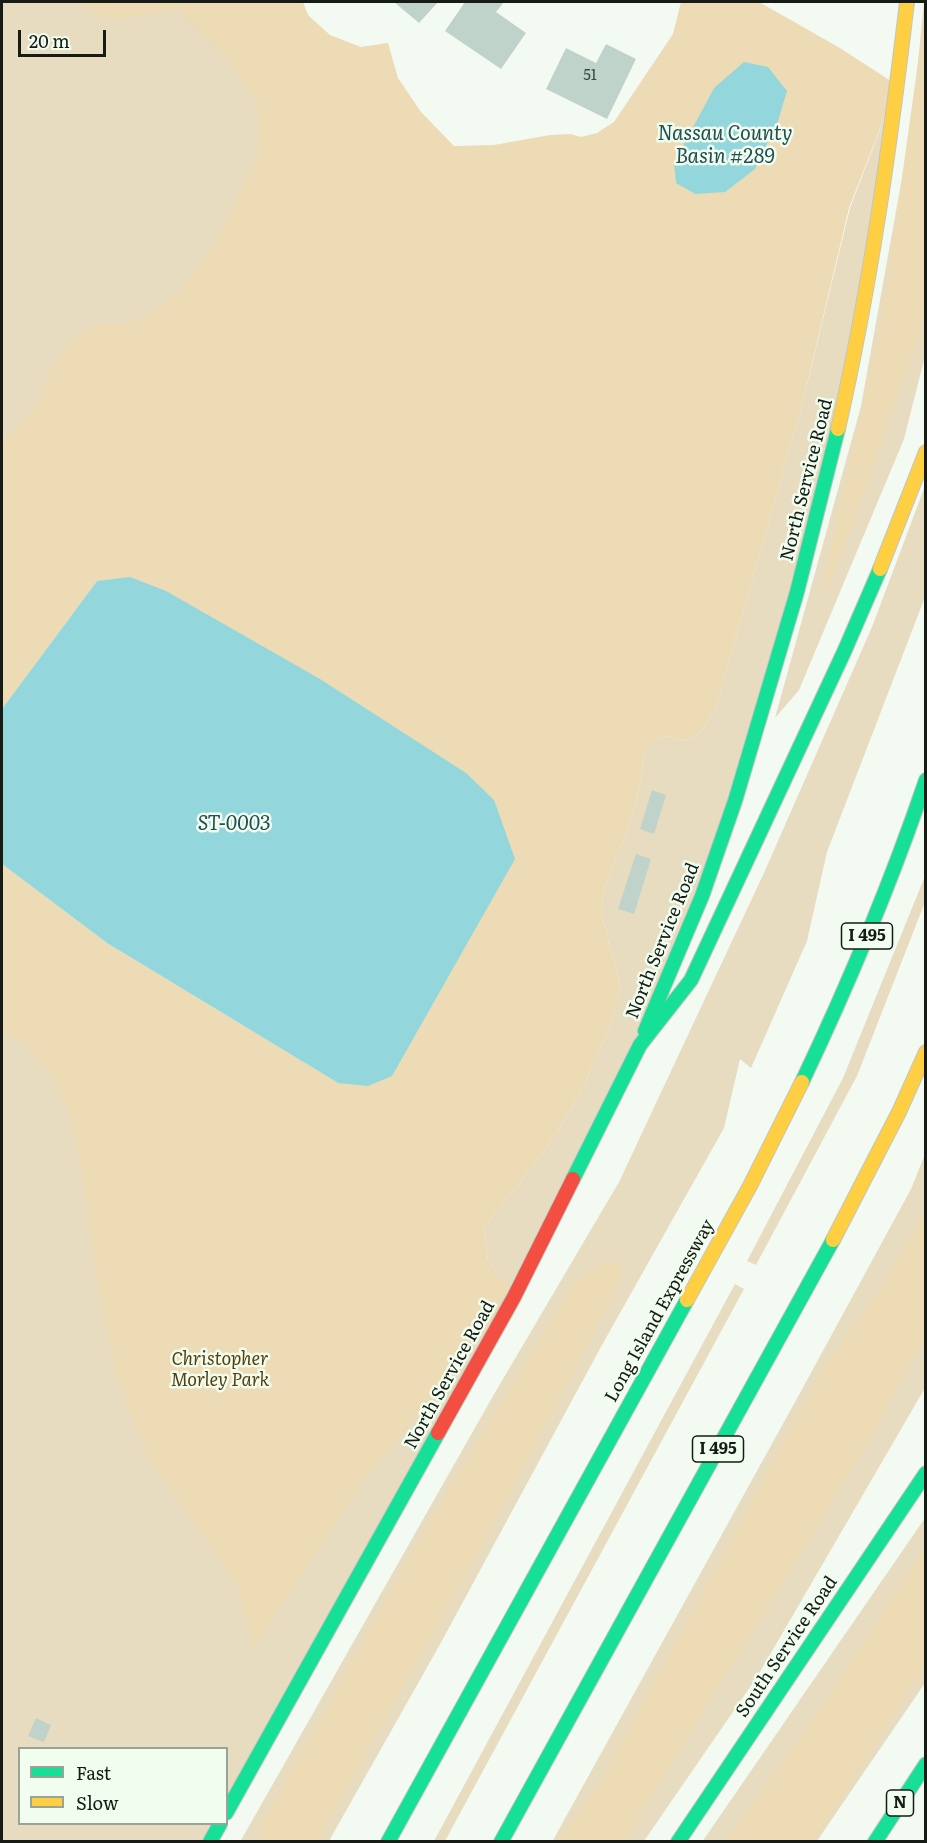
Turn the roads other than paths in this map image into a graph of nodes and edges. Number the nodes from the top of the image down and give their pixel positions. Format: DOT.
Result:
graph roads {
  1 [pos="907,2"];
  2 [pos="926,452"];
  3 [pos="926,780"];
  4 [pos="639,1045"];
  5 [pos="926,1052"];
  6 [pos="926,1473"];
  7 [pos="926,1764"];
  8 [pos="228,1808"];
  9 [pos="219,1825"];
  10 [pos="210,1842"];
  11 [pos="388,1842"];
  12 [pos="501,1842"];
  13 [pos="678,1842"];
  14 [pos="875,1842"];
  1 -- 4 [label="main road, North Service Road"];
  2 -- 4 [label="main road"];
  3 -- 11 [label="main road, Long Island Expressway / I 495"];
  4 -- 8 [label="main road, North Service Road"];
  5 -- 12 [label="main road, I 495"];
  6 -- 13 [label="main road, South Service Road"];
  7 -- 14 [label="main road, N"];
  9 -- 10 [label="main road"];
}
